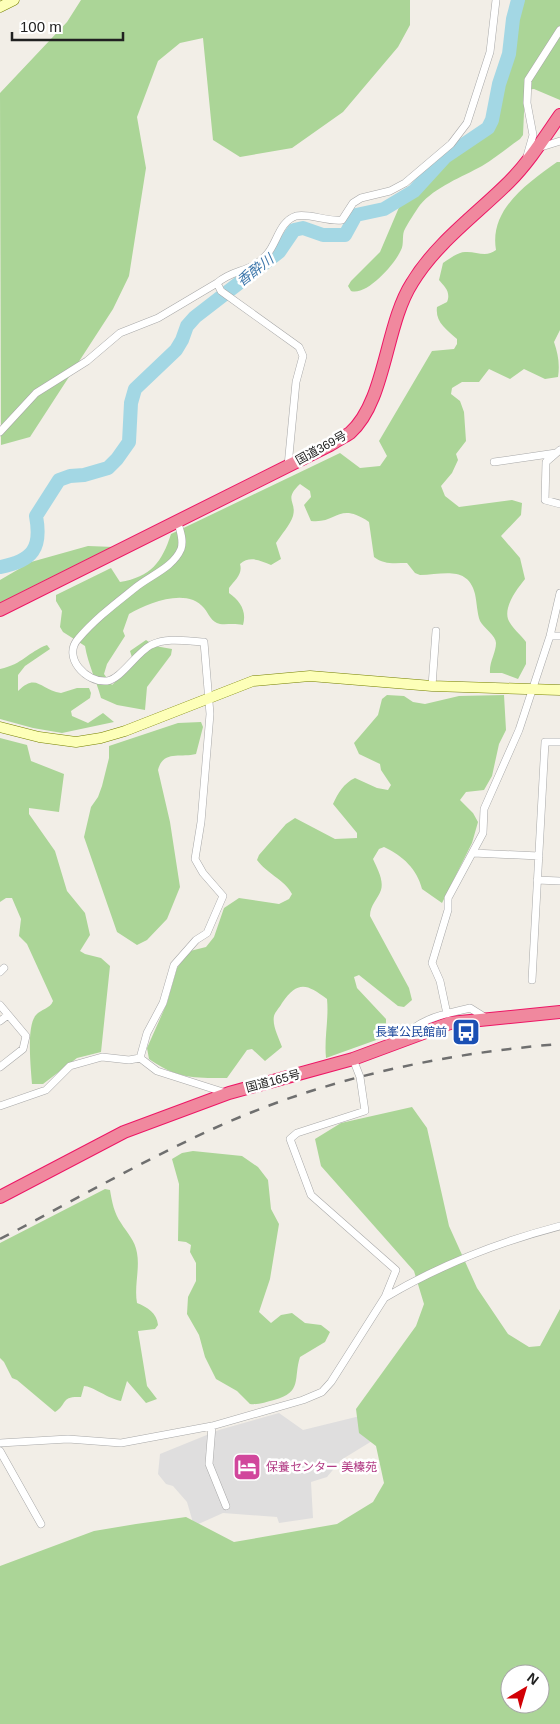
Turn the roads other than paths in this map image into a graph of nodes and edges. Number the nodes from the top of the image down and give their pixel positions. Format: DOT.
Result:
graph roads {
  1 [pos="14,0"];
  2 [pos="496,0"];
  3 [pos="0,7"];
  4 [pos="560,30"];
  5 [pos="560,115"];
  6 [pos="560,142"];
  7 [pos="537,148"];
  8 [pos="523,167"];
  9 [pos="217,283"];
  10 [pos="0,432"];
  11 [pos="558,451"];
  12 [pos="494,462"];
  13 [pos="288,466"];
  14 [pos="560,504"];
  15 [pos="178,522"];
  16 [pos="560,593"];
  17 [pos="0,610"];
  18 [pos="436,632"];
  19 [pos="550,636"];
  20 [pos="560,636"];
  21 [pos="432,686"];
  22 [pos="532,688"];
  23 [pos="560,690"];
  24 [pos="207,699"];
  25 [pos="0,727"];
  26 [pos="560,742"];
  27 [pos="474,853"];
  28 [pos="538,856"];
  29 [pos="537,880"];
  30 [pos="560,881"];
  31 [pos="532,980"];
  32 [pos="0,1005"];
  33 [pos="560,1012"];
  34 [pos="446,1014"];
  35 [pos="8,1015"];
  36 [pos="489,1019"];
  37 [pos="0,1021"];
  38 [pos="401,1041"];
  39 [pos="140,1058"];
  40 [pos="354,1059"];
  41 [pos="0,1067"];
  42 [pos="229,1093"];
  43 [pos="0,1106"];
  44 [pos="0,1197"];
  45 [pos="560,1226"];
  46 [pos="385,1297"];
  47 [pos="212,1426"];
  48 [pos="0,1442"];
  49 [pos="0,1451"];
  50 [pos="226,1506"];
  51 [pos="41,1524"];
  1 -- 3 [label="street"];
  2 -- 9 [label="street"];
  4 -- 8 [label="street"];
  5 -- 7 [label="highway, 国道369号"];
  6 -- 7 [label="street"];
  7 -- 8 [label="highway, 国道369号"];
  8 -- 13 [label="highway, 国道369号"];
  9 -- 10 [label="street"];
  9 -- 13 [label="street"];
  11 -- 12 [label="street"];
  11 -- 14 [label="street"];
  13 -- 15 [label="highway, 国道369号"];
  15 -- 17 [label="highway, 国道369号"];
  15 -- 24 [label="street"];
  16 -- 19 [label="street"];
  18 -- 21 [label="street"];
  19 -- 20 [label="street"];
  19 -- 22 [label="street"];
  21 -- 22 [label="street"];
  21 -- 24 [label="street"];
  22 -- 23 [label="street"];
  22 -- 27 [label="street"];
  24 -- 25 [label="street"];
  24 -- 39 [label="street"];
  26 -- 28 [label="street"];
  27 -- 28 [label="street"];
  27 -- 34 [label="street"];
  28 -- 29 [label="street"];
  29 -- 30 [label="street"];
  29 -- 31 [label="street"];
  32 -- 35 [label="street"];
  33 -- 36 [label="highway, 国道165号"];
  34 -- 36 [label="street"];
  34 -- 38 [label="street"];
  35 -- 37 [label="street"];
  35 -- 41 [label="street"];
  36 -- 38 [label="highway, 国道165号"];
  38 -- 40 [label="highway, 国道165号"];
  39 -- 42 [label="street"];
  39 -- 43 [label="street"];
  40 -- 42 [label="highway, 国道165号"];
  40 -- 46 [label="street"];
  42 -- 44 [label="highway, 国道165号"];
  45 -- 46 [label="street"];
  46 -- 47 [label="street"];
  47 -- 48 [label="street"];
  47 -- 50 [label="street"];
  49 -- 51 [label="street"];
}
